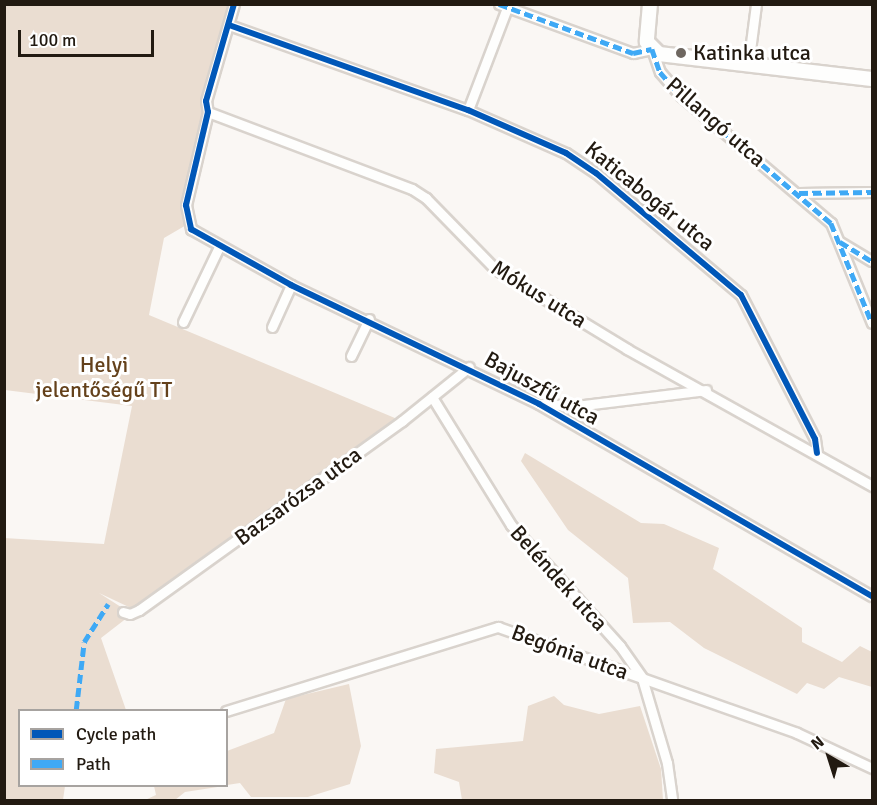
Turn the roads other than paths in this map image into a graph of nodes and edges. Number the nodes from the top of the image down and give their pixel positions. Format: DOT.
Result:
graph roads {
  1 [pos="234,4"];
  2 [pos="650,4"];
  3 [pos="756,4"];
  4 [pos="503,6"];
  5 [pos="229,25"];
  6 [pos="652,49"];
  7 [pos="748,66"];
  8 [pos="873,78"];
  9 [pos="468,110"];
  10 [pos="208,111"];
  11 [pos="873,192"];
  12 [pos="799,193"];
  13 [pos="840,242"];
  14 [pos="219,247"];
  15 [pos="873,261"];
  16 [pos="291,285"];
  17 [pos="369,319"];
  18 [pos="183,322"];
  19 [pos="873,323"];
  20 [pos="272,327"];
  21 [pos="351,356"];
  22 [pos="469,367"];
  23 [pos="706,390"];
  24 [pos="432,397"];
  25 [pos="539,404"];
  26 [pos="817,453"];
  27 [pos="873,486"];
  28 [pos="873,596"];
  29 [pos="123,612"];
  30 [pos="642,678"];
  31 [pos="228,710"];
  32 [pos="873,768"];
  33 [pos="672,801"];
  1 -- 5 [label="street"];
  2 -- 6 [label="street"];
  3 -- 7 [label="street"];
  4 -- 6 [label="street"];
  4 -- 9 [label="street"];
  5 -- 9 [label="street, Katicabogár utca"];
  5 -- 10 [label="street"];
  6 -- 7 [label="street"];
  6 -- 12 [label="street, Pillangó utca"];
  7 -- 8 [label="street"];
  9 -- 26 [label="street, Katicabogár utca"];
  10 -- 14 [label="street, Bajuszfű utca"];
  10 -- 23 [label="street, Mókus utca"];
  11 -- 12 [label="street"];
  12 -- 13 [label="street, Pillangó utca"];
  13 -- 15 [label="street"];
  13 -- 19 [label="street, Pillangó utca"];
  14 -- 16 [label="street, Bajuszfű utca"];
  14 -- 18 [label="street"];
  16 -- 17 [label="street, Bajuszfű utca"];
  16 -- 20 [label="street"];
  17 -- 21 [label="street"];
  17 -- 22 [label="street, Bajuszfű utca"];
  22 -- 24 [label="street, Bazsarózsa utca"];
  22 -- 25 [label="street, Bajuszfű utca"];
  23 -- 25 [label="street"];
  23 -- 26 [label="street, Mókus utca"];
  24 -- 29 [label="street, Bazsarózsa utca"];
  24 -- 30 [label="street, Beléndek utca"];
  25 -- 28 [label="street, Bajuszfű utca"];
  26 -- 27 [label="street, Mókus utca"];
  30 -- 31 [label="street, Begónia utca"];
  30 -- 32 [label="street, Begónia utca"];
  30 -- 33 [label="street, Beléndek utca"];
}
